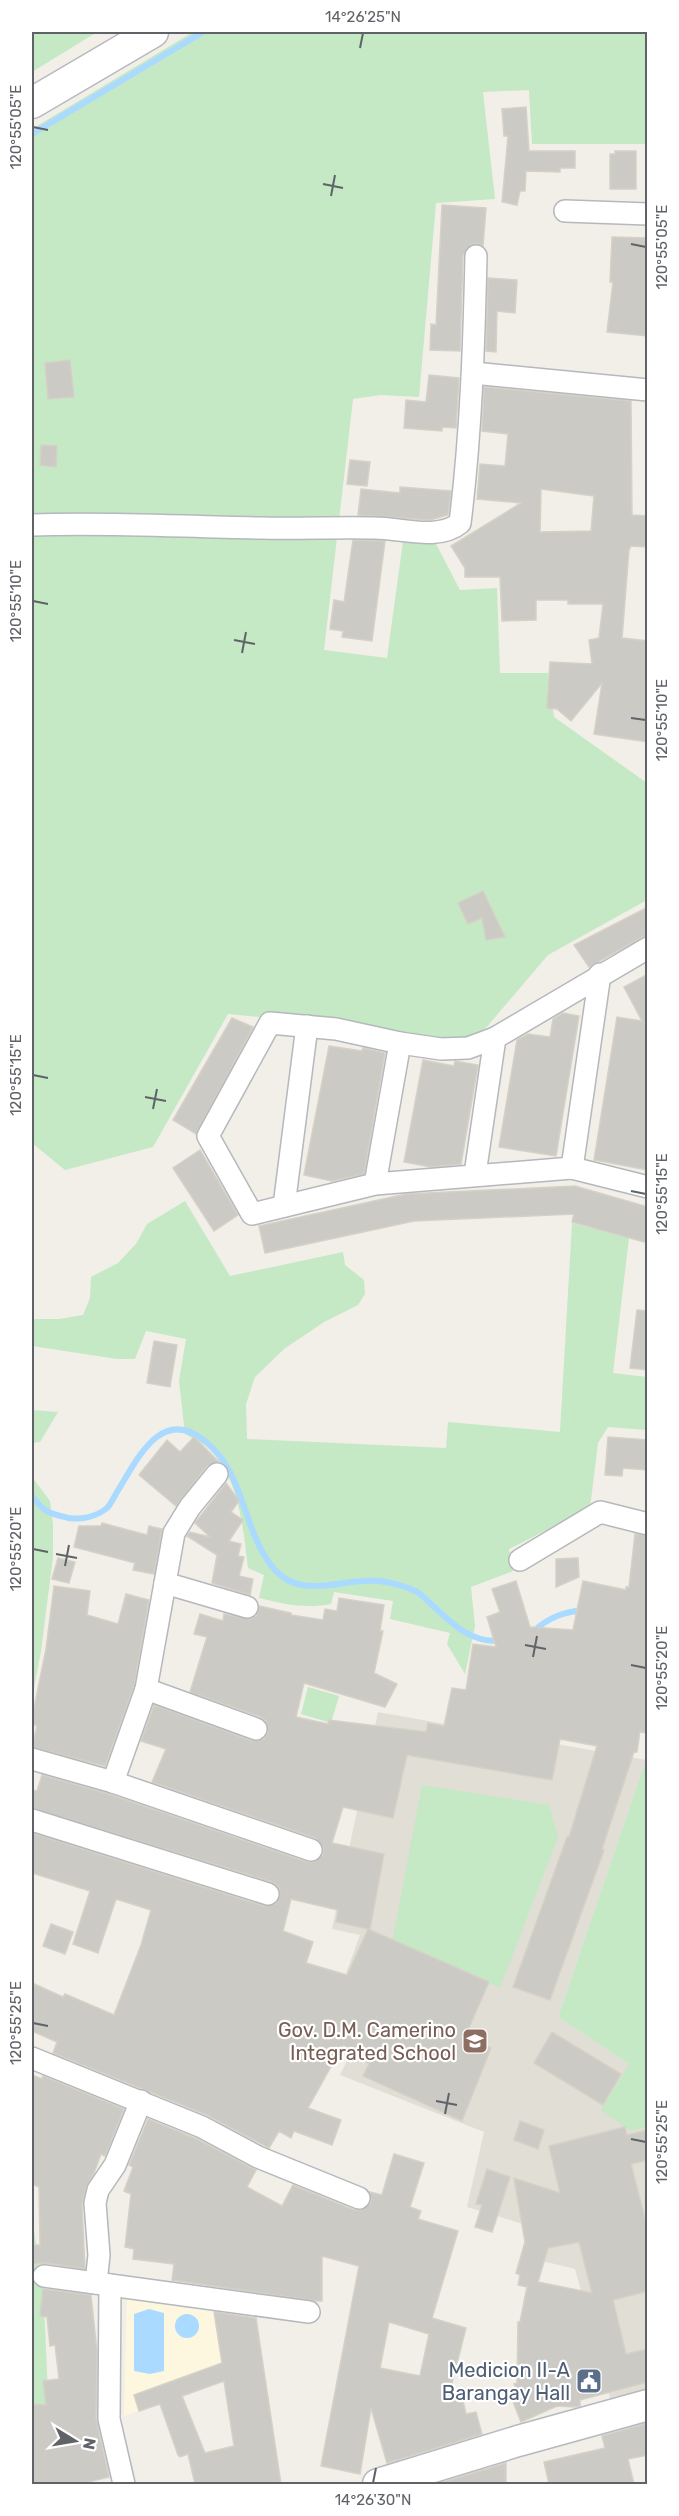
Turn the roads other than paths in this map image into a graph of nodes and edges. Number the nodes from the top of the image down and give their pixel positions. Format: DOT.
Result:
graph roads {
  1 [pos="153,32"];
  2 [pos="32,103"];
  3 [pos="565,211"];
  4 [pos="648,214"];
  5 [pos="476,256"];
  6 [pos="473,373"];
  7 [pos="648,390"];
  8 [pos="32,525"];
  9 [pos="648,948"];
  10 [pos="600,974"];
  11 [pos="307,1026"];
  12 [pos="495,1038"];
  13 [pos="400,1043"];
  14 [pos="572,1168"];
  15 [pos="475,1174"];
  16 [pos="375,1184"];
  17 [pos="648,1187"];
  18 [pos="284,1206"];
  19 [pos="217,1474"];
  20 [pos="648,1524"];
  21 [pos="520,1560"];
  22 [pos="165,1583"];
  23 [pos="247,1607"];
  24 [pos="146,1689"];
  25 [pos="256,1729"];
  26 [pos="32,1759"];
  27 [pos="113,1782"];
  28 [pos="32,1820"];
  29 [pos="311,1850"];
  30 [pos="268,1894"];
  31 [pos="32,2058"];
  32 [pos="141,2101"];
  33 [pos="358,2198"];
  34 [pos="44,2276"];
  35 [pos="103,2284"];
  36 [pos="309,2312"];
  37 [pos="648,2405"];
  38 [pos="124,2484"];
  39 [pos="378,2484"];
  1 -- 2 [label="main road"];
  3 -- 4 [label="street"];
  5 -- 6 [label="street"];
  6 -- 7 [label="street"];
  6 -- 8 [label="street"];
  9 -- 10 [label="street"];
  10 -- 12 [label="street"];
  10 -- 14 [label="street"];
  11 -- 13 [label="street"];
  11 -- 18 [label="street"];
  11 -- 18 [label="street"];
  12 -- 13 [label="street"];
  12 -- 15 [label="street"];
  13 -- 16 [label="street"];
  14 -- 15 [label="street"];
  14 -- 17 [label="street"];
  15 -- 16 [label="street"];
  16 -- 18 [label="street"];
  19 -- 22 [label="street"];
  20 -- 21 [label="street"];
  22 -- 23 [label="street"];
  22 -- 24 [label="street"];
  24 -- 25 [label="street"];
  24 -- 27 [label="street"];
  26 -- 27 [label="street"];
  27 -- 29 [label="street"];
  28 -- 30 [label="street"];
  31 -- 32 [label="street"];
  32 -- 33 [label="street"];
  32 -- 35 [label="street"];
  34 -- 35 [label="street"];
  35 -- 36 [label="street"];
  35 -- 38 [label="street"];
  37 -- 39 [label="main road"];
}
